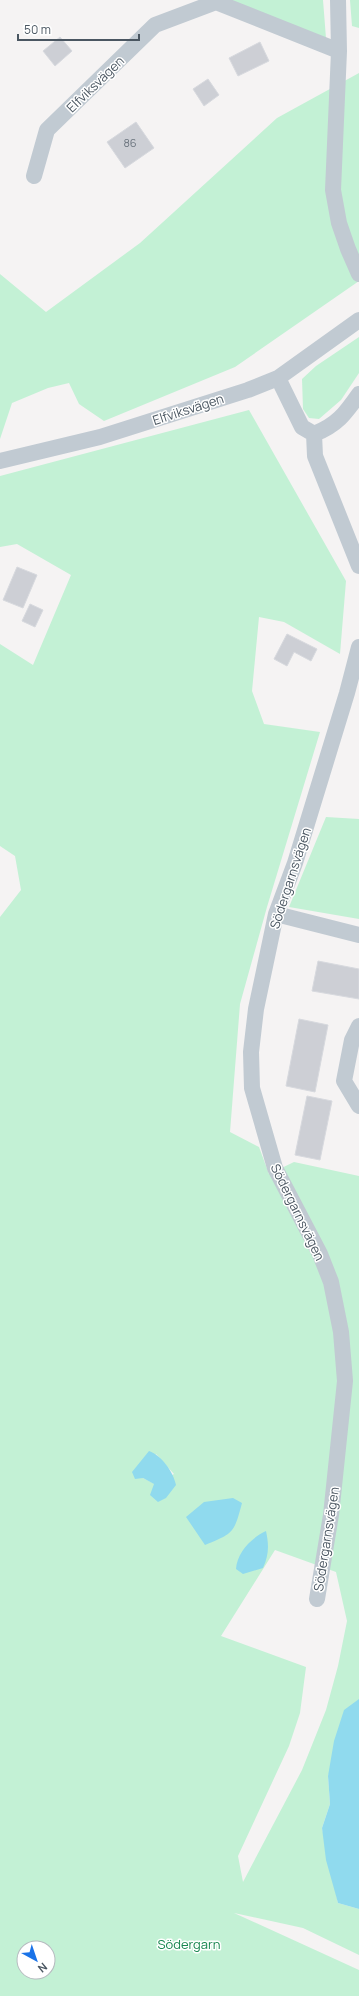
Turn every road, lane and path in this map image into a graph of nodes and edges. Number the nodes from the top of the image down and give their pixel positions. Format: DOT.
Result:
graph roads {
  1 [pos="338,0"];
  2 [pos="339,51"];
  3 [pos="34,176"];
  4 [pos="359,274"];
  5 [pos="359,320"];
  6 [pos="278,378"];
  7 [pos="359,394"];
  8 [pos="314,434"];
  9 [pos="0,461"];
  10 [pos="354,539"];
  11 [pos="359,566"];
  12 [pos="359,647"];
  13 [pos="276,914"];
  14 [pos="359,935"];
  15 [pos="359,1026"];
  16 [pos="359,1106"];
  17 [pos="317,1600"];
  1 -- 2 [label="street"];
  2 -- 3 [label="street, Elfviksvägen"];
  2 -- 4 [label="street"];
  5 -- 6 [label="street, Elfviksvägen"];
  6 -- 8 [label="street"];
  6 -- 9 [label="street, Elfviksvägen"];
  7 -- 8 [label="street"];
  8 -- 10 [label="street"];
  10 -- 11 [label="street"];
  12 -- 13 [label="street, Södergarnsvägen"];
  13 -- 14 [label="street"];
  13 -- 17 [label="street, Södergarnsvägen"];
  15 -- 16 [label="street"];
}
